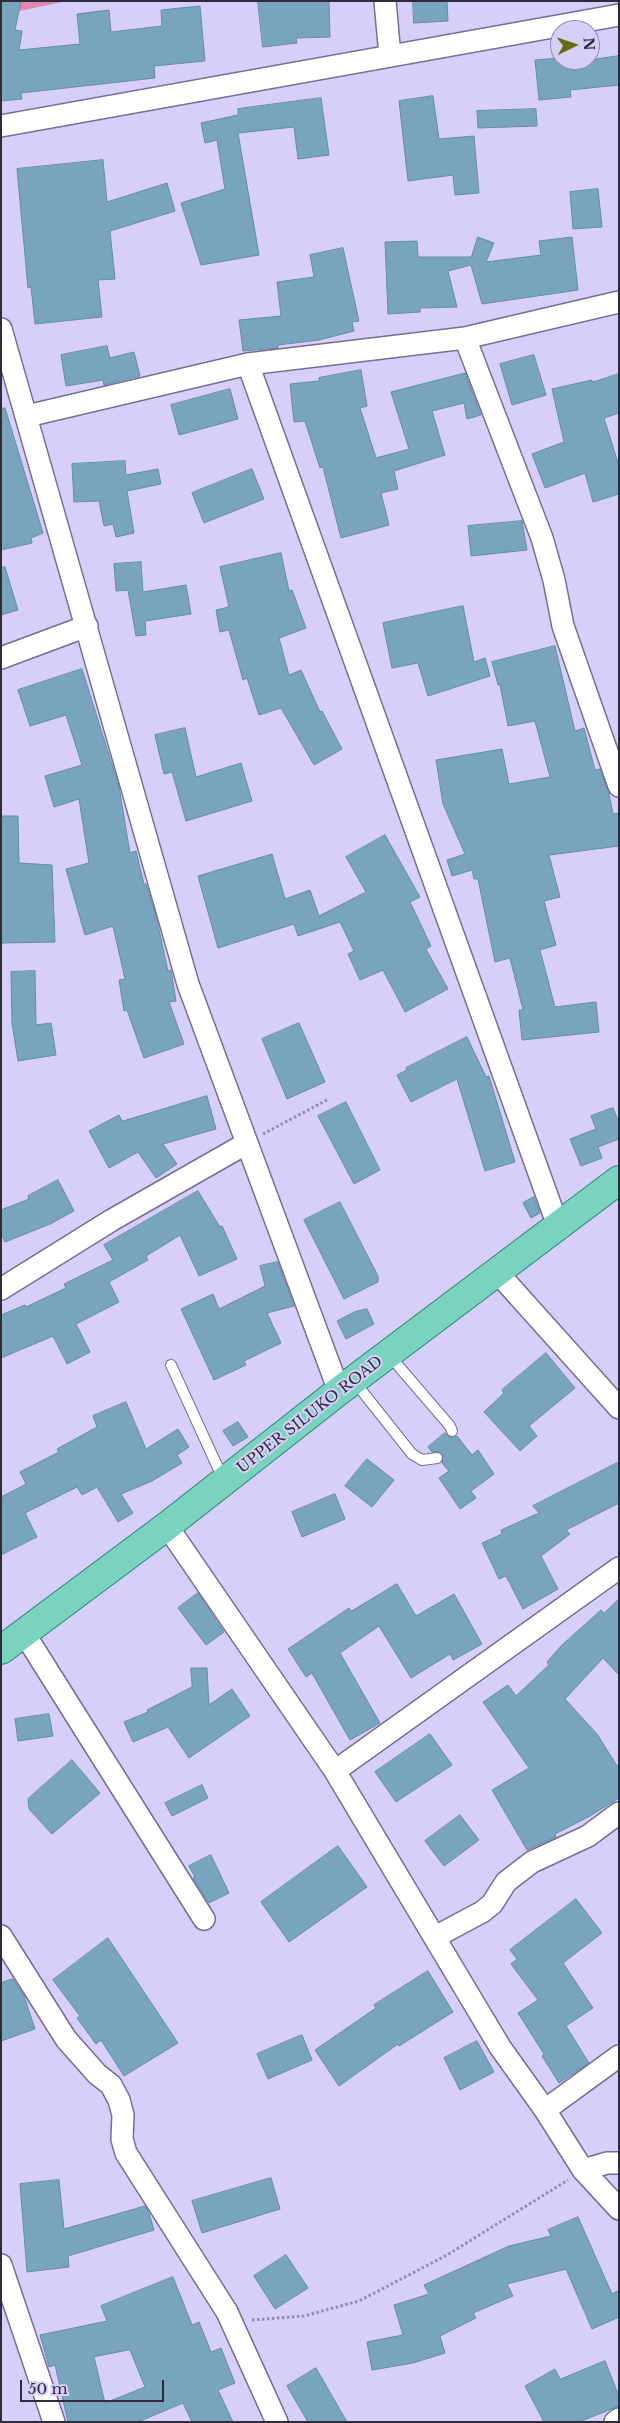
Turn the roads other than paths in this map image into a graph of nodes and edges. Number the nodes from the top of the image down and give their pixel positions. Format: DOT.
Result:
graph roads {
  1 [pos="385,1"];
  2 [pos="619,15"];
  3 [pos="390,56"];
  4 [pos="1,126"];
  5 [pos="619,302"];
  6 [pos="1,329"];
  7 [pos="465,338"];
  8 [pos="248,364"];
  9 [pos="27,416"];
  10 [pos="87,626"];
  11 [pos="1,658"];
  12 [pos="619,786"];
  13 [pos="246,1143"];
  14 [pos="619,1180"];
  15 [pos="558,1226"];
  16 [pos="496,1272"];
  17 [pos="1,1289"];
  18 [pos="388,1354"];
  19 [pos="171,1365"];
  20 [pos="346,1385"];
  21 [pos="619,1408"];
  22 [pos="452,1431"];
  23 [pos="438,1458"];
  24 [pos="224,1482"];
  25 [pos="167,1526"];
  26 [pos="619,1568"];
  27 [pos="24,1633"];
  28 [pos="1,1650"];
  29 [pos="335,1771"];
  30 [pos="619,1813"];
  31 [pos="204,1919"];
  32 [pos="1,1936"];
  33 [pos="435,1937"];
  34 [pos="619,2056"];
  35 [pos="545,2110"];
  36 [pos="619,2163"];
  37 [pos="584,2170"];
  38 [pos="619,2209"];
  39 [pos="1,2265"];
  40 [pos="619,2419"];
  41 [pos="54,2422"];
  42 [pos="277,2422"];
  43 [pos="615,2422"];
  1 -- 3 [label="street"];
  2 -- 3 [label="street"];
  3 -- 4 [label="street"];
  5 -- 7 [label="street"];
  6 -- 9 [label="street"];
  7 -- 8 [label="street"];
  7 -- 12 [label="street"];
  8 -- 9 [label="street"];
  8 -- 15 [label="street"];
  9 -- 10 [label="street"];
  10 -- 11 [label="street"];
  10 -- 13 [label="street"];
  13 -- 17 [label="street"];
  13 -- 20 [label="street"];
  14 -- 15 [label="main road, UPPER SILUKO ROAD"];
  15 -- 16 [label="main road, UPPER SILUKO ROAD"];
  16 -- 18 [label="main road, UPPER SILUKO ROAD"];
  16 -- 21 [label="street"];
  18 -- 20 [label="main road, UPPER SILUKO ROAD"];
  18 -- 22 [label="lane"];
  19 -- 24 [label="lane"];
  20 -- 23 [label="lane"];
  20 -- 24 [label="main road, UPPER SILUKO ROAD"];
  24 -- 25 [label="main road, UPPER SILUKO ROAD"];
  25 -- 27 [label="main road, UPPER SILUKO ROAD"];
  25 -- 29 [label="street"];
  26 -- 29 [label="street"];
  27 -- 28 [label="main road, UPPER SILUKO ROAD"];
  27 -- 31 [label="street"];
  29 -- 33 [label="street"];
  30 -- 33 [label="street"];
  32 -- 42 [label="street"];
  33 -- 35 [label="street"];
  34 -- 35 [label="street"];
  35 -- 37 [label="street"];
  36 -- 37 [label="street"];
  37 -- 38 [label="street"];
  39 -- 41 [label="street"];
  40 -- 43 [label="street"];
}
